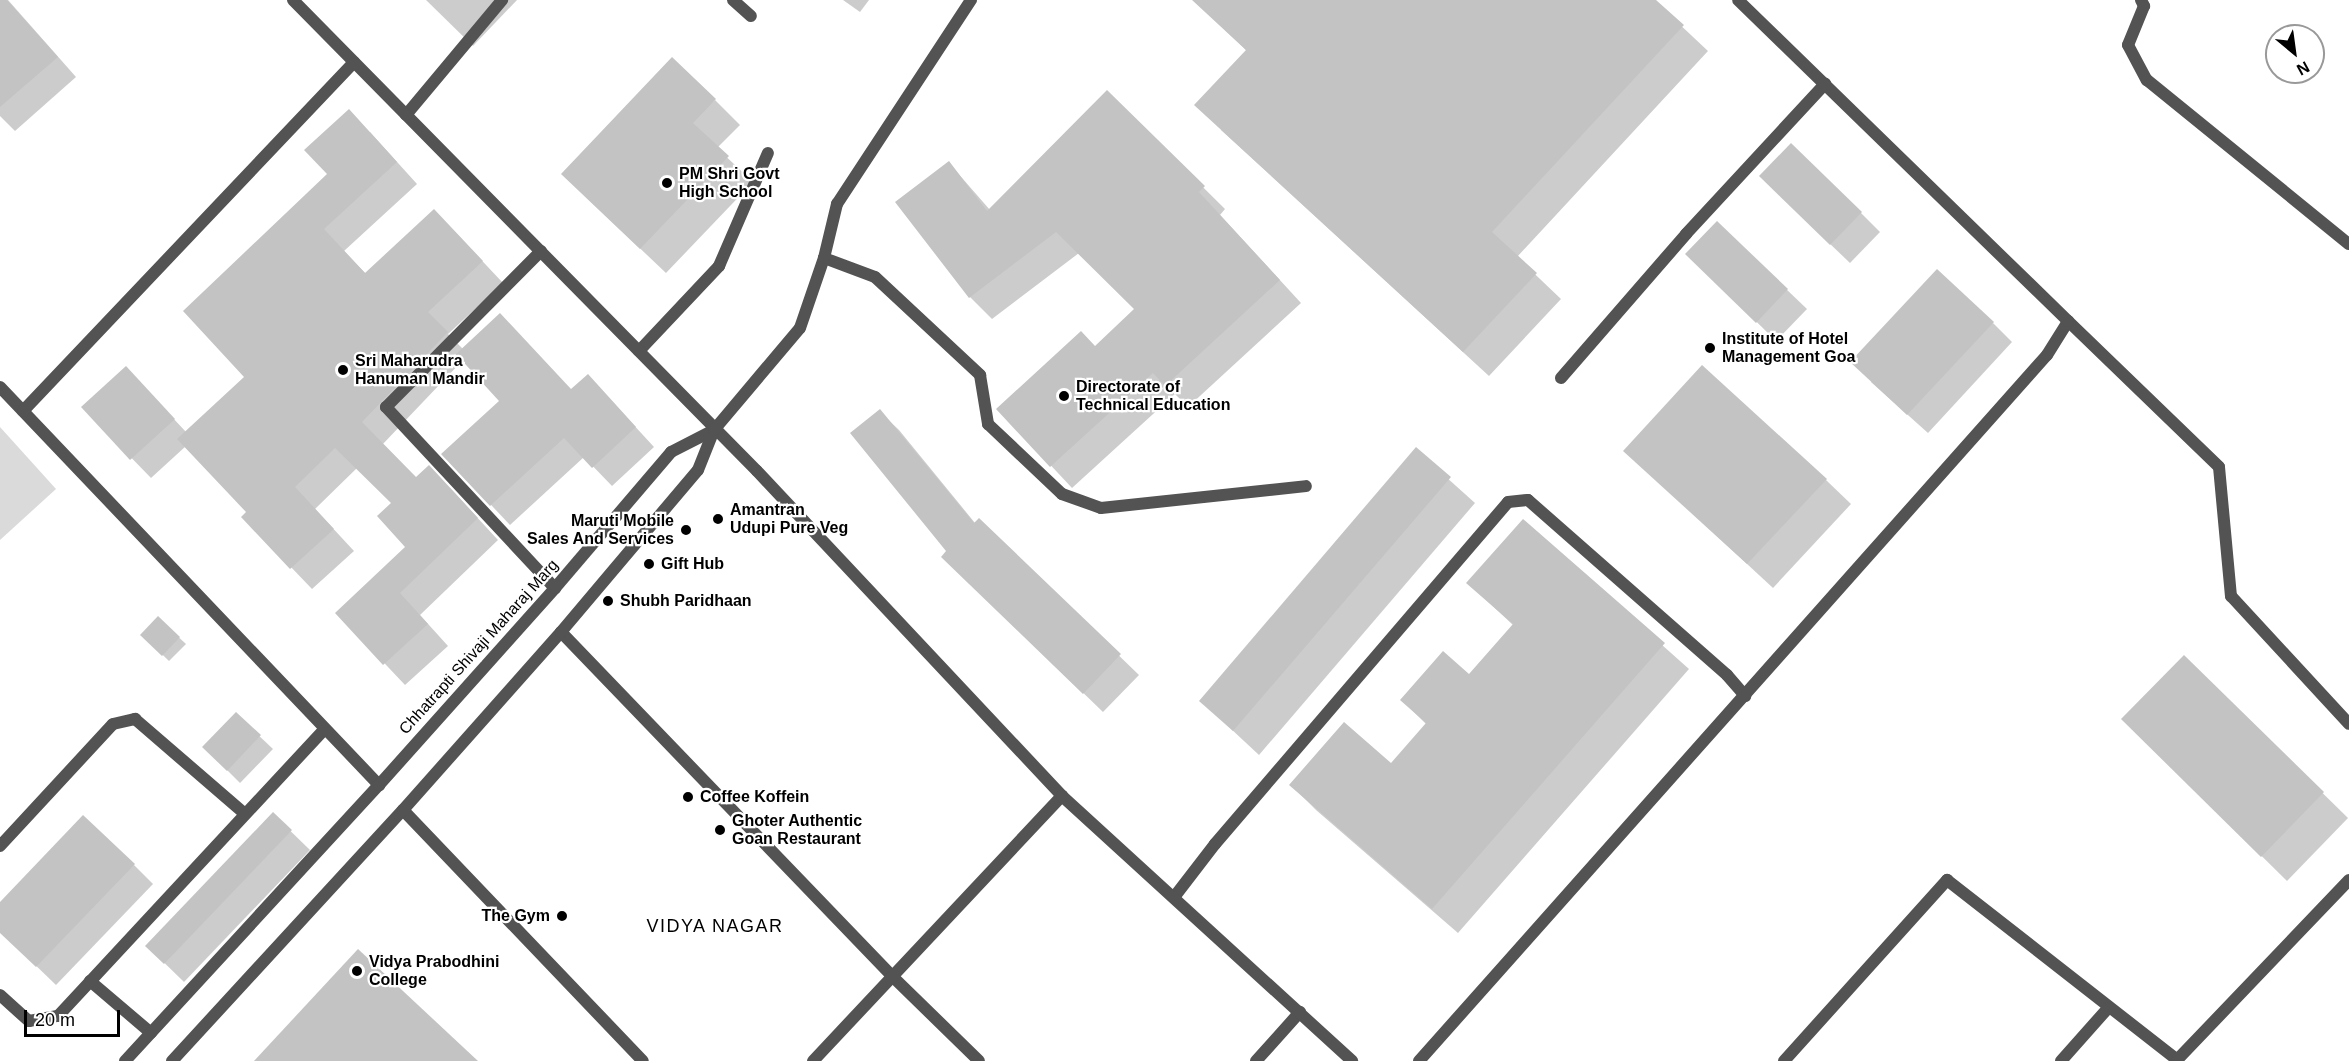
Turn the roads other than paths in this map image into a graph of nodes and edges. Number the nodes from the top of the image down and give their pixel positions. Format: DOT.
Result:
graph roads {
  1 [pos="293,0"];
  2 [pos="502,0"];
  3 [pos="733,0"];
  4 [pos="971,0"];
  5 [pos="1738,0"];
  6 [pos="2140,0"];
  7 [pos="751,16"];
  8 [pos="354,62"];
  9 [pos="1824,84"];
  10 [pos="406,115"];
  11 [pos="768,153"];
  12 [pos="2349,244"];
  13 [pos="540,251"];
  14 [pos="824,258"];
  15 [pos="2068,321"];
  16 [pos="639,351"];
  17 [pos="1561,378"];
  18 [pos="0,387"];
  19 [pos="23,411"];
  20 [pos="714,430"];
  21 [pos="1306,486"];
  22 [pos="555,588"];
  23 [pos="561,632"];
  24 [pos="1745,696"];
  25 [pos="2349,724"];
  26 [pos="326,729"];
  27 [pos="379,785"];
  28 [pos="1062,796"];
  29 [pos="403,810"];
  30 [pos="245,814"];
  31 [pos="0,846"];
  32 [pos="2349,879"];
  33 [pos="1175,896"];
  34 [pos="892,977"];
  35 [pos="90,981"];
  36 [pos="0,994"];
  37 [pos="2108,1008"];
  38 [pos="1300,1012"];
  39 [pos="151,1033"];
  40 [pos="125,1061"];
  41 [pos="172,1061"];
  42 [pos="643,1061"];
  43 [pos="813,1061"];
  44 [pos="979,1061"];
  45 [pos="1256,1061"];
  46 [pos="1352,1061"];
  47 [pos="1419,1061"];
  48 [pos="1784,1061"];
  49 [pos="2061,1061"];
  1 -- 8 [label="street"];
  2 -- 10 [label="street"];
  3 -- 7 [label="street"];
  4 -- 14 [label="street"];
  5 -- 9 [label="street"];
  6 -- 12 [label="street"];
  8 -- 10 [label="street"];
  8 -- 19 [label="street"];
  9 -- 15 [label="street"];
  9 -- 17 [label="street"];
  10 -- 13 [label="street"];
  11 -- 16 [label="street"];
  13 -- 16 [label="street"];
  13 -- 22 [label="street"];
  14 -- 20 [label="street"];
  14 -- 21 [label="street"];
  15 -- 24 [label="street"];
  15 -- 25 [label="street"];
  16 -- 20 [label="street"];
  18 -- 19 [label="street"];
  19 -- 26 [label="street"];
  20 -- 22 [label="street, Chhatrapti Shivaji Maharaj Marg"];
  20 -- 23 [label="street"];
  20 -- 28 [label="street"];
  22 -- 27 [label="street, Chhatrapti Shivaji Maharaj Marg"];
  23 -- 29 [label="street"];
  23 -- 34 [label="street"];
  24 -- 33 [label="street"];
  24 -- 47 [label="street"];
  26 -- 27 [label="street"];
  26 -- 30 [label="street"];
  27 -- 39 [label="street, Chhatrapti Shivaji Maharaj Marg"];
  28 -- 33 [label="street"];
  28 -- 34 [label="street"];
  29 -- 41 [label="street"];
  29 -- 42 [label="street"];
  30 -- 31 [label="street"];
  30 -- 35 [label="street"];
  32 -- 37 [label="street"];
  33 -- 38 [label="street"];
  34 -- 43 [label="street"];
  34 -- 44 [label="street"];
  35 -- 36 [label="street"];
  35 -- 39 [label="street"];
  37 -- 48 [label="street"];
  37 -- 49 [label="street"];
  38 -- 45 [label="street"];
  38 -- 46 [label="street"];
  39 -- 40 [label="street, Chhatrapti Shivaji Maharaj Marg"];
}
